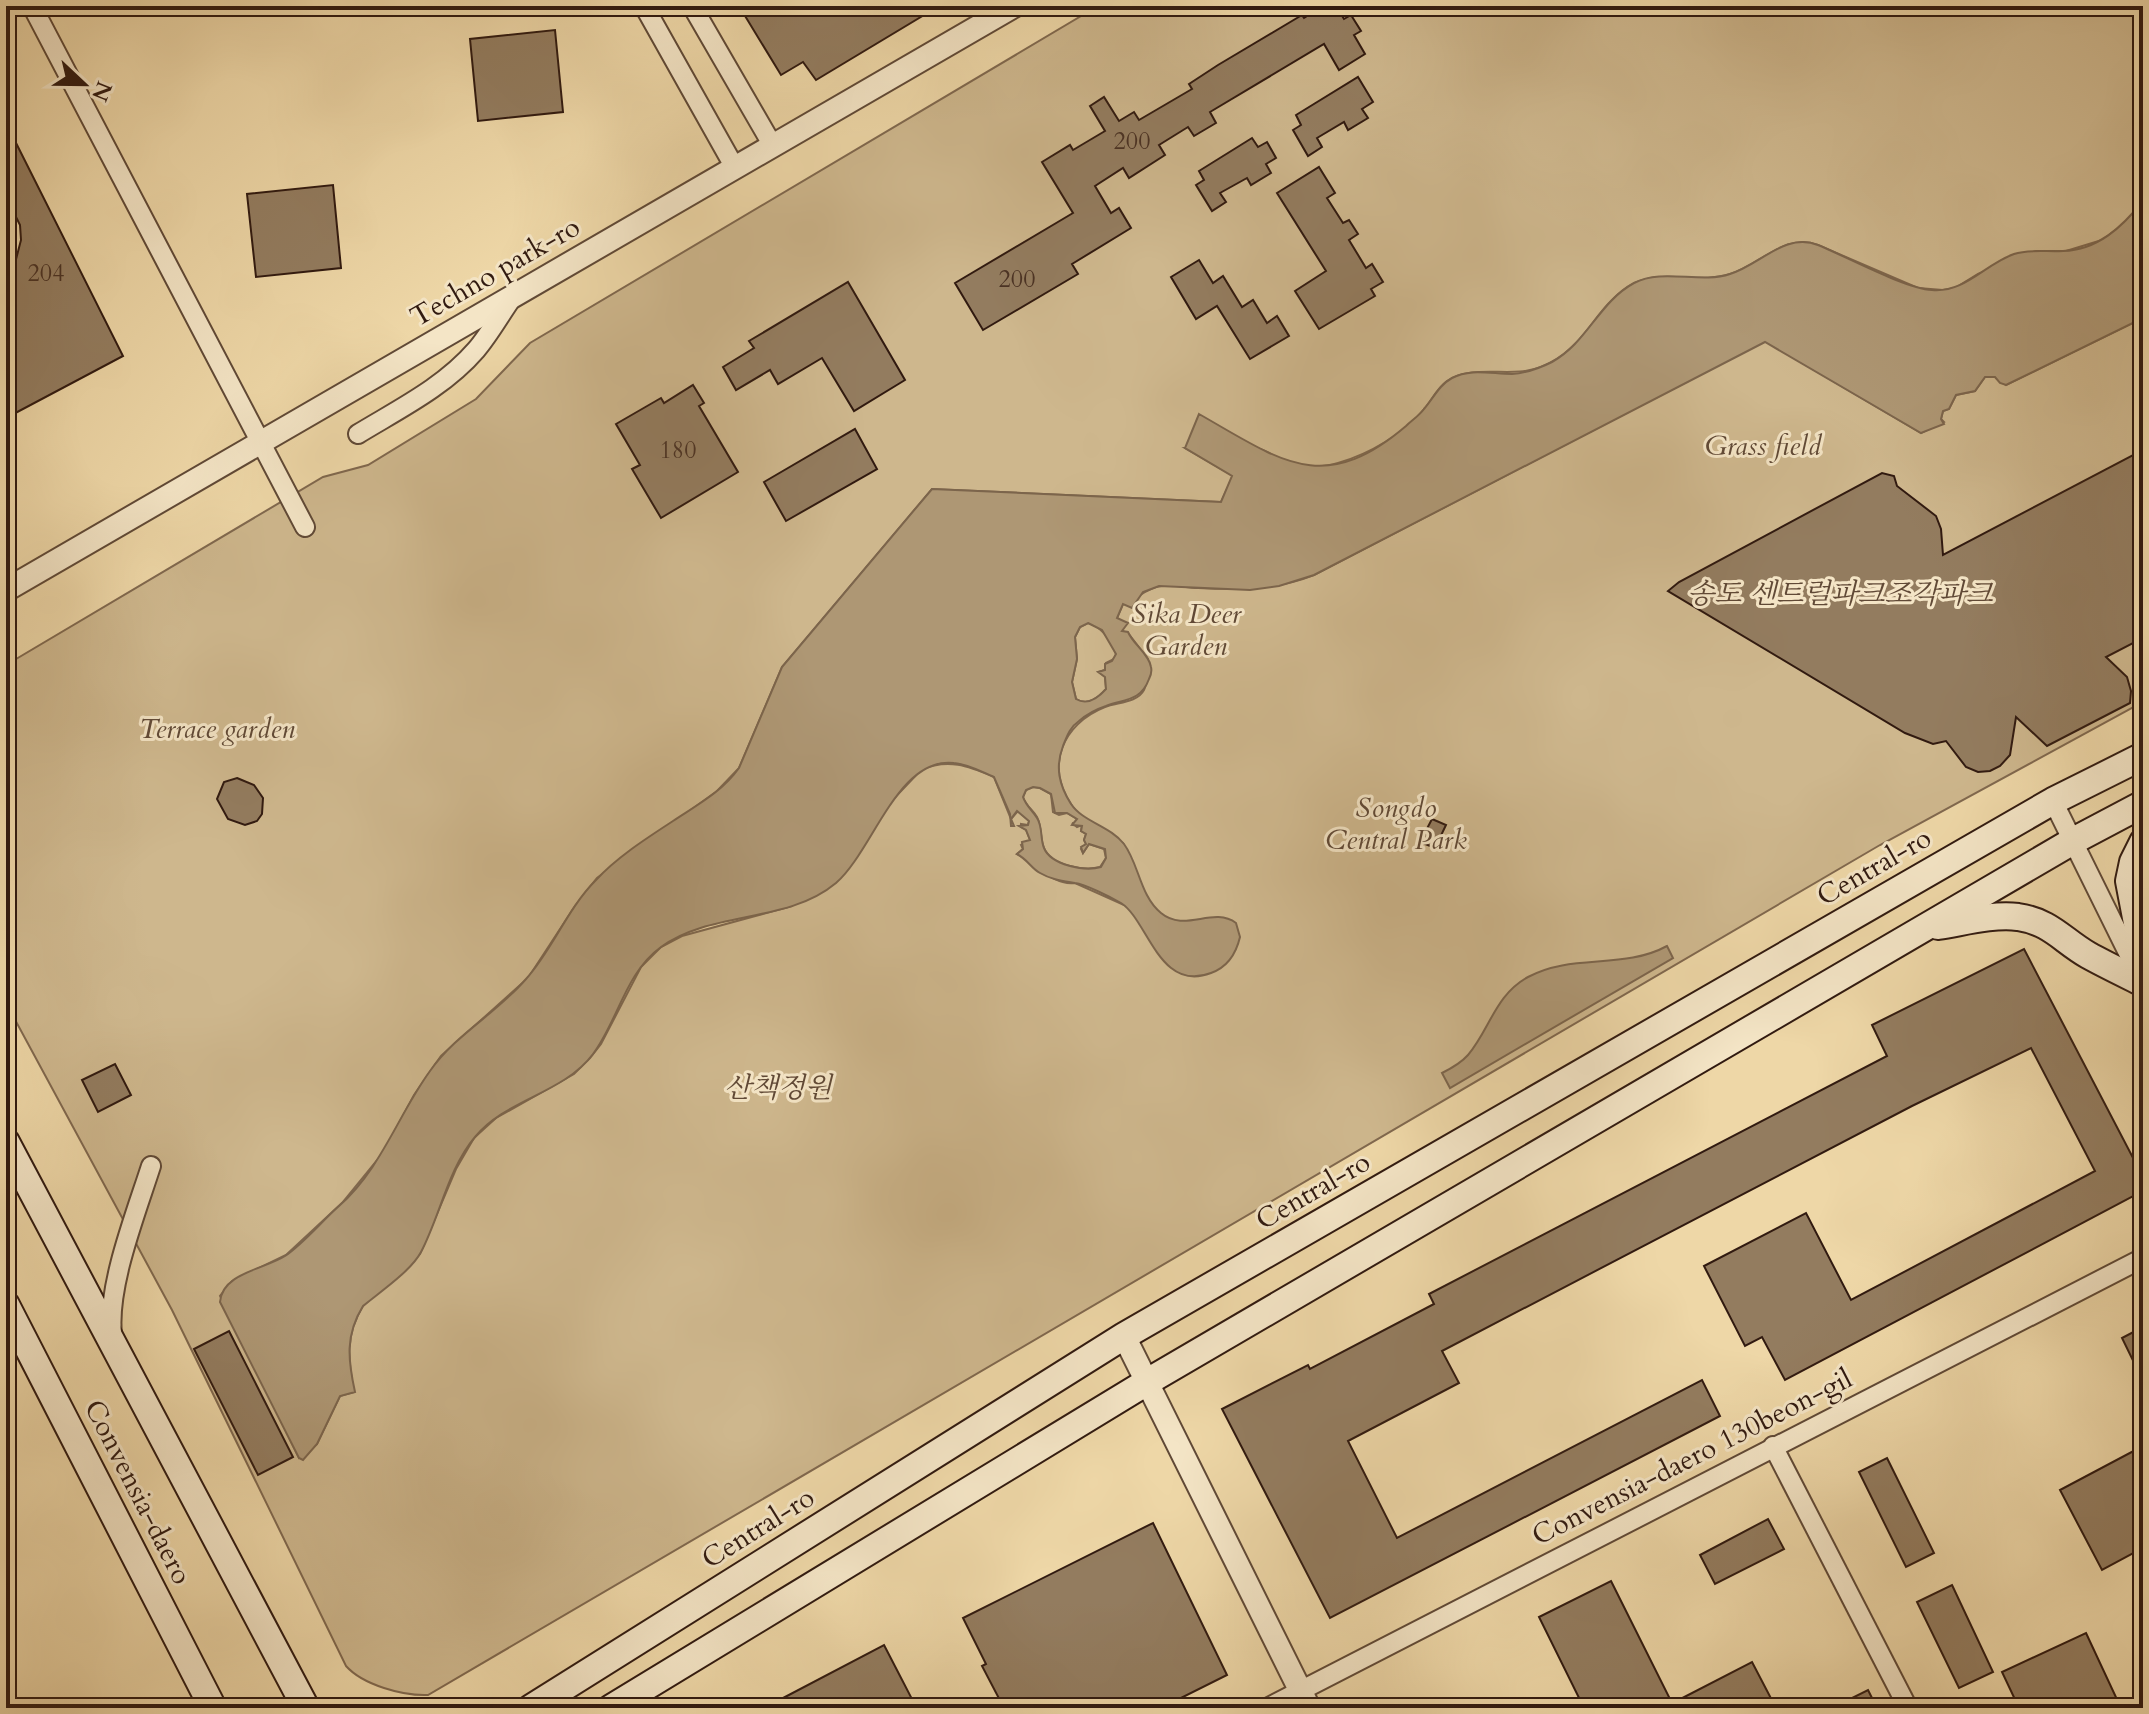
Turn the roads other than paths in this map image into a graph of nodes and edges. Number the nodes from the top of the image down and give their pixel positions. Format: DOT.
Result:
graph roads {
  1 [pos="32,6"];
  2 [pos="644,6"];
  3 [pos="692,6"];
  4 [pos="1014,6"];
  5 [pos="773,146"];
  6 [pos="735,168"];
  7 [pos="512,297"];
  8 [pos="358,434"];
  9 [pos="260,443"];
  10 [pos="305,527"];
  11 [pos="6,590"];
  12 [pos="2143,756"];
  13 [pos="2053,801"];
  14 [pos="2143,804"];
  15 [pos="2073,841"];
  16 [pos="2143,842"];
  17 [pos="1923,929"];
  18 [pos="2143,976"];
  19 [pos="2143,983"];
  20 [pos="6,1142"];
  21 [pos="151,1166"];
  22 [pos="2143,1258"];
  23 [pos="6,1305"];
  24 [pos="1124,1336"];
  25 [pos="116,1349"];
  26 [pos="1147,1382"];
  27 [pos="1773,1446"];
  28 [pos="1305,1699"];
  29 [pos="213,1708"];
  30 [pos="306,1708"];
  31 [pos="531,1708"];
  32 [pos="611,1708"];
  33 [pos="1267,1708"];
  34 [pos="1908,1708"];
  1 -- 9 [label="street"];
  2 -- 6 [label="street"];
  3 -- 5 [label="street"];
  4 -- 5 [label="street, Techno park-ro"];
  5 -- 6 [label="street, Techno park-ro"];
  6 -- 7 [label="street, Techno park-ro"];
  7 -- 8 [label="street"];
  7 -- 9 [label="street, Techno park-ro"];
  9 -- 10 [label="street"];
  9 -- 11 [label="street, Techno park-ro"];
  12 -- 13 [label="main road, Central-ro"];
  13 -- 15 [label="street"];
  13 -- 24 [label="main road, Central-ro"];
  14 -- 15 [label="main road"];
  15 -- 17 [label="main road"];
  15 -- 19 [label="street"];
  16 -- 18 [label="main road"];
  17 -- 19 [label="main road"];
  17 -- 26 [label="main road"];
  20 -- 25 [label="main road"];
  21 -- 25 [label="street"];
  22 -- 27 [label="street, Convensia-daero 130beon-gil"];
  23 -- 29 [label="main road, Convensia-daero"];
  24 -- 26 [label="street"];
  24 -- 31 [label="main road, Central-ro"];
  25 -- 30 [label="main road"];
  26 -- 28 [label="street"];
  26 -- 32 [label="main road"];
  27 -- 28 [label="street, Convensia-daero 130beon-gil"];
  27 -- 34 [label="street"];
  28 -- 33 [label="street, Convensia-daero 130beon-gil"];
}
